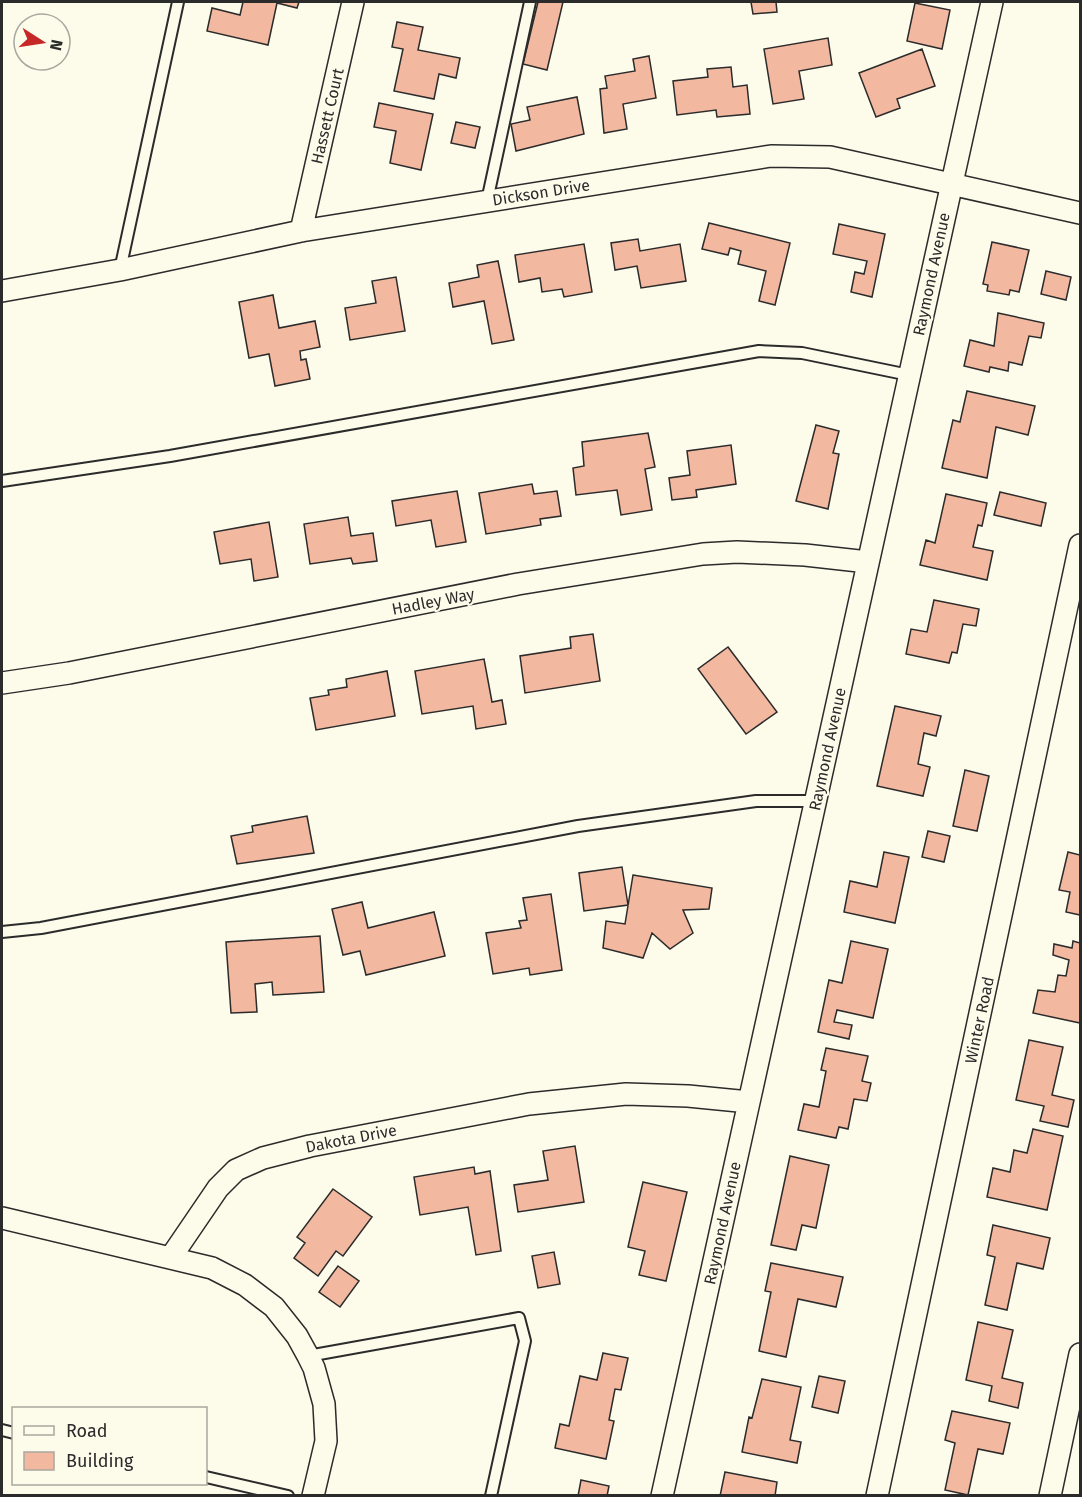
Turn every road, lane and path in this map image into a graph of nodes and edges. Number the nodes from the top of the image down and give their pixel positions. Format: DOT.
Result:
graph roads {
  1 [pos="178,2"];
  2 [pos="353,2"];
  3 [pos="530,2"];
  4 [pos="984,2"];
  5 [pos="992,2"];
  6 [pos="951,185"];
  7 [pos="487,201"];
  8 [pos="1080,213"];
  9 [pos="301,231"];
  10 [pos="120,270"];
  11 [pos="2,291"];
  12 [pos="909,375"];
  13 [pos="2,481"];
  14 [pos="1080,545"];
  15 [pos="868,562"];
  16 [pos="2,683"];
  17 [pos="816,801"];
  18 [pos="2,932"];
  19 [pos="749,1102"];
  20 [pos="2,1218"];
  21 [pos="171,1257"];
  22 [pos="1080,1354"];
  23 [pos="308,1356"];
  24 [pos="207,1477"];
  25 [pos="288,1496"];
  26 [pos="313,1496"];
  27 [pos="491,1496"];
  28 [pos="662,1496"];
  29 [pos="877,1496"];
  30 [pos="1050,1496"];
  1 -- 10 [label="lane"];
  2 -- 9 [label="street, Hassett Court"];
  3 -- 7 [label="lane"];
  4 -- 5 [label="lane"];
  5 -- 6 [label="street, Raymond Avenue"];
  6 -- 7 [label="street, Dickson Drive"];
  6 -- 8 [label="street, Dickson Drive"];
  6 -- 12 [label="street, Raymond Avenue"];
  7 -- 9 [label="street, Dickson Drive"];
  9 -- 10 [label="street, Dickson Drive"];
  10 -- 11 [label="street, Dickson Drive"];
  12 -- 13 [label="lane"];
  12 -- 15 [label="street, Raymond Avenue"];
  14 -- 29 [label="street, Winter Road"];
  15 -- 16 [label="street, Hadley Way"];
  15 -- 17 [label="street, Raymond Avenue"];
  17 -- 18 [label="lane"];
  17 -- 19 [label="street, Raymond Avenue"];
  19 -- 21 [label="street, Dakota Drive"];
  19 -- 28 [label="street, Raymond Avenue"];
  20 -- 21 [label="street"];
  21 -- 23 [label="street"];
  22 -- 30 [label="street"];
  23 -- 26 [label="street"];
  23 -- 27 [label="lane"];
  24 -- 25 [label="lane"];
}
